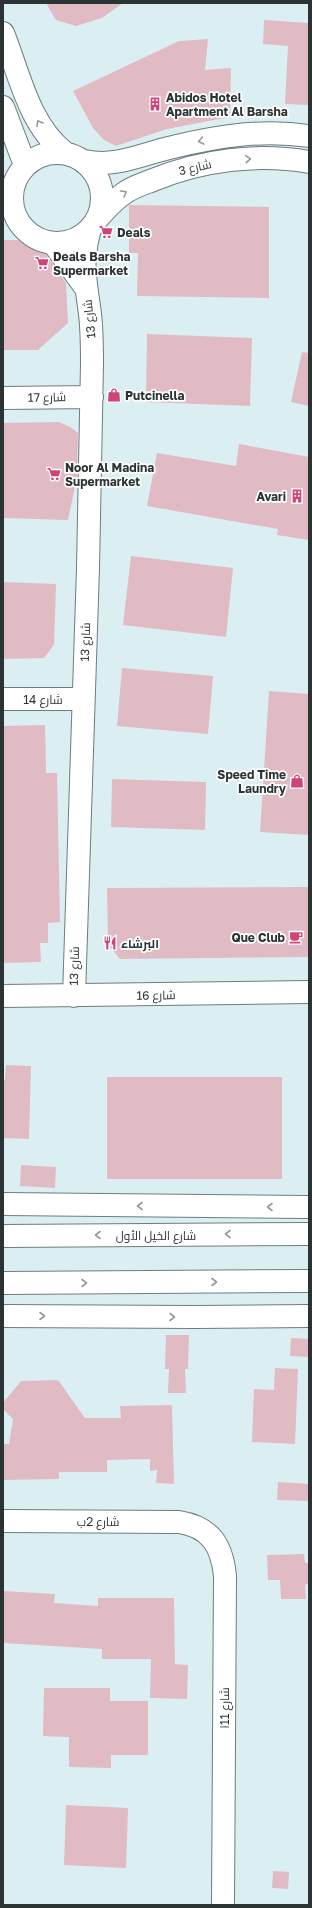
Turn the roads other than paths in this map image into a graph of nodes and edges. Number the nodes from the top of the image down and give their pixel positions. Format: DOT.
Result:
graph roads {
  1 [pos="3,33"];
  2 [pos="3,107"];
  3 [pos="309,136"];
  4 [pos="64,152"];
  5 [pos="84,161"];
  6 [pos="309,162"];
  7 [pos="25,165"];
  8 [pos="93,225"];
  9 [pos="53,243"];
  10 [pos="86,289"];
  11 [pos="92,397"];
  12 [pos="3,398"];
  13 [pos="3,699"];
  14 [pos="82,700"];
  15 [pos="309,992"];
  16 [pos="3,996"];
  17 [pos="74,996"];
  18 [pos="3,1204"];
  19 [pos="309,1207"];
  20 [pos="309,1234"];
  21 [pos="3,1236"];
  22 [pos="309,1281"];
  23 [pos="3,1283"];
  24 [pos="3,1316"];
  25 [pos="309,1316"];
  26 [pos="3,1521"];
  27 [pos="193,1524"];
  28 [pos="223,1905"];
  4 -- 1 [label="street, one-way"];
  2 -- 7 [label="street"];
  3 -- 5 [label="street, شارع 3, one-way"];
  4 -- 5 [label="street"];
  4 -- 7 [label="street"];
  5 -- 8 [label="street"];
  8 -- 6 [label="street, شارع 3, one-way"];
  7 -- 9 [label="street"];
  8 -- 9 [label="street"];
  8 -- 10 [label="street, شارع 13"];
  9 -- 10 [label="street, شارع 13"];
  10 -- 11 [label="street, شارع 13"];
  11 -- 12 [label="street, شارع 17"];
  11 -- 14 [label="street, شارع 13"];
  13 -- 14 [label="street, شارع 14"];
  14 -- 17 [label="street, شارع 13"];
  15 -- 17 [label="street, شارع 16"];
  16 -- 17 [label="street, شارع 16"];
  19 -- 18 [label="street, one-way"];
  20 -- 21 [label="street, شارع الخيل الأول, one-way"];
  23 -- 22 [label="street, one-way"];
  24 -- 25 [label="street, one-way"];
  26 -- 27 [label="street, شارع 2ب"];
  27 -- 28 [label="street, شارع 11ا"];
}
